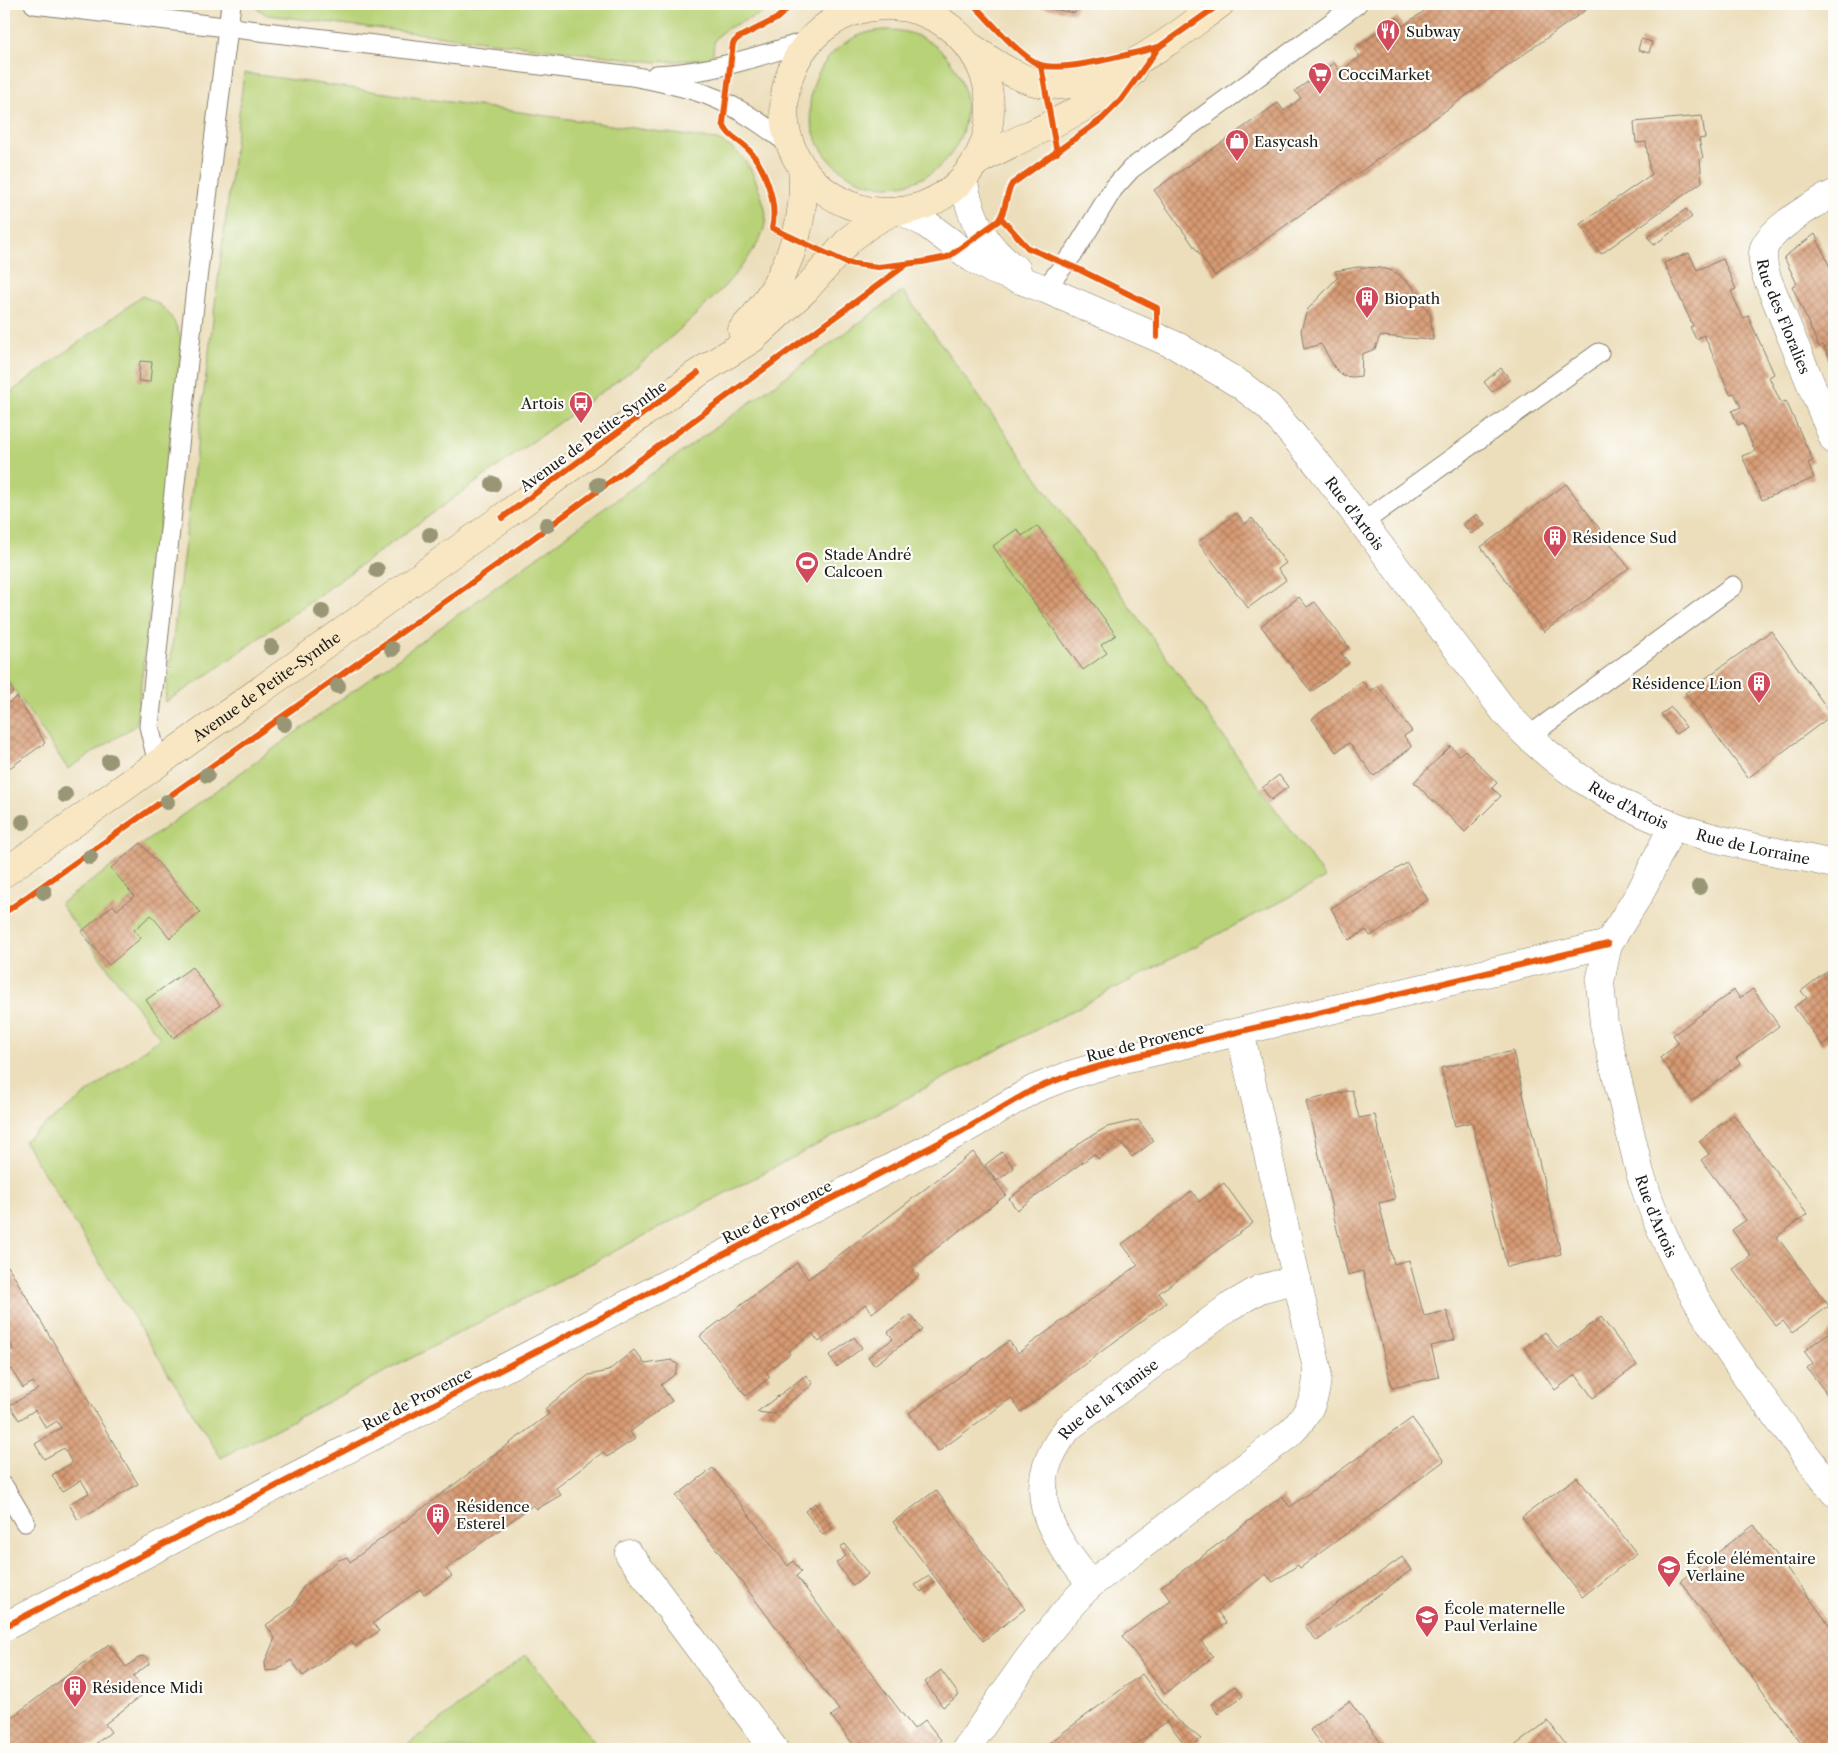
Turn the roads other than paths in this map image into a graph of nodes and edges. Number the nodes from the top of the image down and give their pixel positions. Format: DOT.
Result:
graph roads {
  1 [pos="34,4"];
  2 [pos="231,4"];
  3 [pos="1220,4"];
  4 [pos="1357,4"];
  5 [pos="843,10"];
  6 [pos="930,11"];
  7 [pos="228,27"];
  8 [pos="811,40"];
  9 [pos="969,47"];
  10 [pos="1159,47"];
  11 [pos="632,76"];
  12 [pos="796,157"];
  13 [pos="970,171"];
  14 [pos="1834,194"];
  15 [pos="897,212"];
  16 [pos="1045,289"];
  17 [pos="1599,353"];
  18 [pos="698,374"];
  19 [pos="1834,440"];
  20 [pos="1362,523"];
  21 [pos="1733,586"];
  22 [pos="1528,737"];
  23 [pos="158,764"];
  24 [pos="1673,825"];
  25 [pos="1834,864"];
  26 [pos="4,873"];
  27 [pos="1608,944"];
  28 [pos="1240,1032"];
  29 [pos="1297,1278"];
  30 [pos="4,1487"];
  31 [pos="1834,1492"];
  32 [pos="25,1522"];
  33 [pos="629,1554"];
  34 [pos="1091,1584"];
  35 [pos="4,1627"];
  36 [pos="774,1749"];
  37 [pos="966,1749"];
  1 -- 7 [label="lane"];
  2 -- 7 [label="lane"];
  3 -- 10 [label="street"];
  4 -- 16 [label="lane"];
  5 -- 6 [label="street, Avenue de Petite-Synthe"];
  5 -- 8 [label="street, Avenue de Petite-Synthe"];
  6 -- 9 [label="street, Avenue de Petite-Synthe"];
  7 -- 11 [label="lane"];
  7 -- 23 [label="lane"];
  8 -- 11 [label="lane"];
  8 -- 12 [label="street, Avenue de Petite-Synthe"];
  9 -- 10 [label="street"];
  9 -- 13 [label="street"];
  10 -- 13 [label="street"];
  11 -- 12 [label="lane"];
  12 -- 15 [label="street"];
  12 -- 18 [label="street, Avenue de Petite-Synthe"];
  13 -- 15 [label="street"];
  13 -- 16 [label="street, Rue d'Artois"];
  14 -- 19 [label="street, Rue des Floralies"];
  15 -- 16 [label="street, Rue d'Artois"];
  15 -- 18 [label="street, Avenue de Petite-Synthe"];
  16 -- 20 [label="street, Rue d'Artois"];
  17 -- 20 [label="lane"];
  18 -- 23 [label="street, Avenue de Petite-Synthe"];
  20 -- 22 [label="street, Rue d'Artois"];
  21 -- 22 [label="lane"];
  22 -- 24 [label="street, Rue d'Artois"];
  23 -- 26 [label="street, Avenue de Petite-Synthe"];
  24 -- 25 [label="street, Rue de Lorraine"];
  24 -- 27 [label="street, Rue d'Artois"];
  27 -- 28 [label="street, Rue de Provence"];
  27 -- 31 [label="street, Rue d'Artois"];
  28 -- 29 [label="street"];
  28 -- 35 [label="street, Rue de Provence"];
  29 -- 34 [label="street"];
  29 -- 34 [label="street, Rue de la Tamise"];
  30 -- 32 [label="lane"];
  33 -- 36 [label="street"];
  34 -- 37 [label="street"];
}
